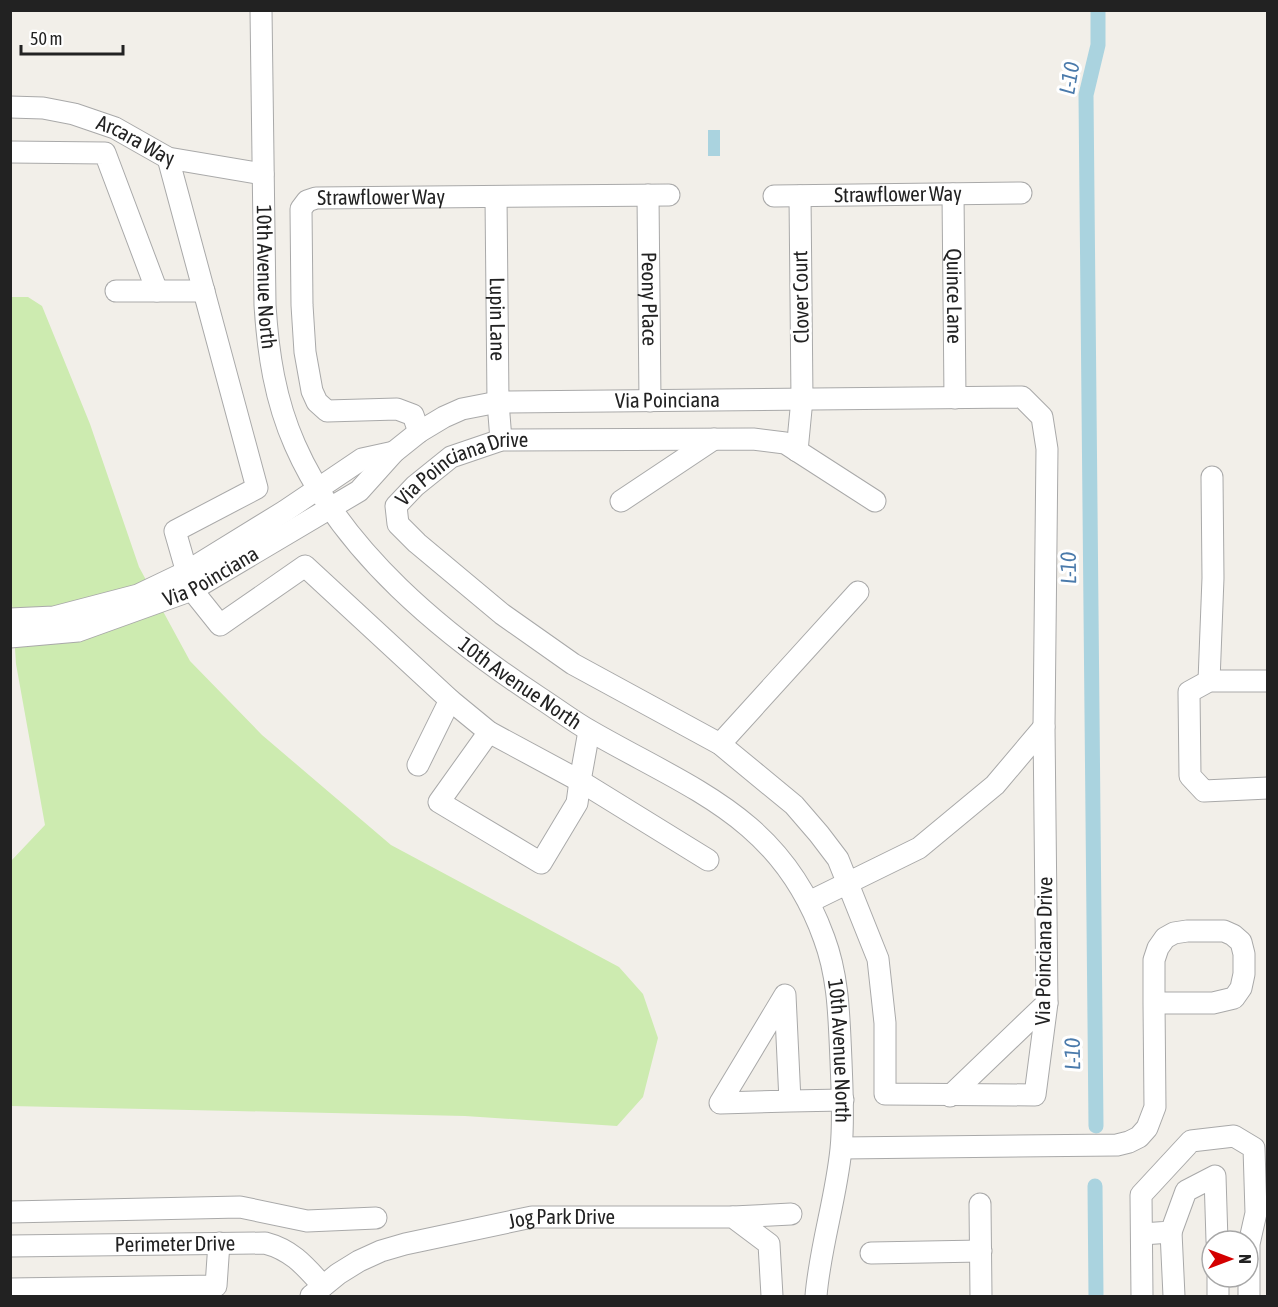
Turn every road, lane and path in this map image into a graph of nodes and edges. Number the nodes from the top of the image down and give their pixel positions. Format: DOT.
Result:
graph roads {
  1 [pos="261,10"];
  2 [pos="10,107"];
  3 [pos="115,128"];
  4 [pos="10,152"];
  5 [pos="105,153"];
  6 [pos="168,158"];
  7 [pos="263,174"];
  8 [pos="1021,193"];
  9 [pos="953,194"];
  10 [pos="648,195"];
  11 [pos="669,195"];
  12 [pos="774,196"];
  13 [pos="800,196"];
  14 [pos="496,197"];
  15 [pos="116,291"];
  16 [pos="157,291"];
  17 [pos="204,291"];
  18 [pos="955,398"];
  19 [pos="802,399"];
  20 [pos="650,401"];
  21 [pos="498,402"];
  22 [pos="419,432"];
  23 [pos="714,439"];
  24 [pos="501,440"];
  25 [pos="797,451"];
  26 [pos="394,452"];
  27 [pos="1212,477"];
  28 [pos="317,487"];
  29 [pos="621,501"];
  30 [pos="875,501"];
  31 [pos="329,507"];
  32 [pos="189,581"];
  33 [pos="858,592"];
  34 [pos="135,604"];
  35 [pos="10,619"];
  36 [pos="10,637"];
  37 [pos="1209,681"];
  38 [pos="1268,681"];
  39 [pos="450,700"];
  40 [pos="1044,727"];
  41 [pos="590,731"];
  42 [pos="489,732"];
  43 [pos="720,744"];
  44 [pos="418,765"];
  45 [pos="580,781"];
  46 [pos="1268,788"];
  47 [pos="708,860"];
  48 [pos="849,883"];
  49 [pos="808,902"];
  50 [pos="1047,1003"];
  51 [pos="1154,1003"];
  52 [pos="950,1096"];
  53 [pos="843,1100"];
  54 [pos="790,1101"];
  55 [pos="842,1148"];
  56 [pos="980,1204"];
  57 [pos="10,1212"];
  58 [pos="791,1214"];
  59 [pos="733,1217"];
  60 [pos="376,1218"];
  61 [pos="1216,1229"];
  62 [pos="1171,1232"];
  63 [pos="1142,1234"];
  64 [pos="219,1243"];
  65 [pos="10,1246"];
  66 [pos="981,1251"];
  67 [pos="871,1253"];
  68 [pos="10,1289"];
  69 [pos="317,1291"];
  70 [pos="772,1296"];
  71 [pos="816,1296"];
  72 [pos="981,1296"];
  73 [pos="1142,1296"];
  74 [pos="1174,1296"];
  75 [pos="1249,1296"];
  1 -- 7 [label="street, 10th Avenue North"];
  2 -- 3 [label="street, Arcara Way"];
  3 -- 5 [label="street"];
  3 -- 6 [label="street, Arcara Way"];
  4 -- 5 [label="street"];
  5 -- 16 [label="street"];
  6 -- 7 [label="street, Arcara Way"];
  6 -- 17 [label="street"];
  7 -- 28 [label="street, 10th Avenue North"];
  8 -- 9 [label="street, Strawflower Way"];
  9 -- 13 [label="street, Strawflower Way"];
  9 -- 18 [label="street, Quince Lane"];
  10 -- 11 [label="street, Strawflower Way"];
  10 -- 14 [label="street, Strawflower Way"];
  10 -- 20 [label="street, Peony Place"];
  12 -- 13 [label="street, Strawflower Way"];
  13 -- 19 [label="street, Clover Court"];
  14 -- 21 [label="street, Lupin Lane"];
  14 -- 22 [label="street, Strawflower Way"];
  15 -- 16 [label="street"];
  16 -- 17 [label="street"];
  17 -- 32 [label="street"];
  18 -- 19 [label="street, Via Poinciana"];
  18 -- 40 [label="street, Via Poinciana Drive"];
  19 -- 20 [label="street, Via Poinciana"];
  19 -- 25 [label="street"];
  20 -- 21 [label="street, Via Poinciana"];
  21 -- 22 [label="street, Via Poinciana"];
  21 -- 24 [label="street, Lupin Lane"];
  22 -- 26 [label="street, Via Poinciana"];
  23 -- 24 [label="street, Via Poinciana Drive"];
  23 -- 25 [label="street, Via Poinciana Drive"];
  23 -- 29 [label="street"];
  24 -- 43 [label="street, Via Poinciana Drive"];
  25 -- 30 [label="street, Via Poinciana Drive"];
  26 -- 28 [label="street, Via Poinciana"];
  26 -- 31 [label="street, Via Poinciana"];
  27 -- 37 [label="street"];
  28 -- 31 [label="street, 10th Avenue North"];
  28 -- 32 [label="street, Via Poinciana"];
  31 -- 32 [label="street, Via Poinciana"];
  31 -- 41 [label="street, 10th Avenue North"];
  32 -- 34 [label="street, Via Poinciana"];
  32 -- 39 [label="street"];
  33 -- 43 [label="street"];
  34 -- 35 [label="street, Via Poinciana"];
  34 -- 36 [label="street, Via Poinciana"];
  37 -- 38 [label="street"];
  37 -- 46 [label="street"];
  39 -- 42 [label="street"];
  39 -- 44 [label="street"];
  40 -- 48 [label="street"];
  40 -- 50 [label="street, Via Poinciana Drive"];
  41 -- 45 [label="street"];
  41 -- 49 [label="street, 10th Avenue North"];
  42 -- 45 [label="street"];
  42 -- 45 [label="street"];
  43 -- 48 [label="street, Via Poinciana Drive"];
  45 -- 47 [label="street"];
  48 -- 49 [label="street"];
  48 -- 52 [label="street, Via Poinciana Drive"];
  49 -- 53 [label="street, 10th Avenue North"];
  50 -- 52 [label="street"];
  50 -- 52 [label="street, Via Poinciana Drive"];
  51 -- 51 [label="street"];
  51 -- 55 [label="street"];
  53 -- 54 [label="street"];
  53 -- 55 [label="street, 10th Avenue North"];
  54 -- 54 [label="street"];
  55 -- 71 [label="street, 10th Avenue North"];
  56 -- 66 [label="street"];
  57 -- 60 [label="street"];
  58 -- 59 [label="street, Jog Park Drive"];
  59 -- 69 [label="street, Jog Park Drive"];
  59 -- 70 [label="street"];
  61 -- 62 [label="street"];
  62 -- 63 [label="street"];
  62 -- 74 [label="street"];
  63 -- 73 [label="street"];
  63 -- 75 [label="street"];
  64 -- 65 [label="street, Perimeter Drive"];
  64 -- 68 [label="street"];
  64 -- 69 [label="street, Perimeter Drive"];
  66 -- 67 [label="street"];
  66 -- 72 [label="street"];
}
